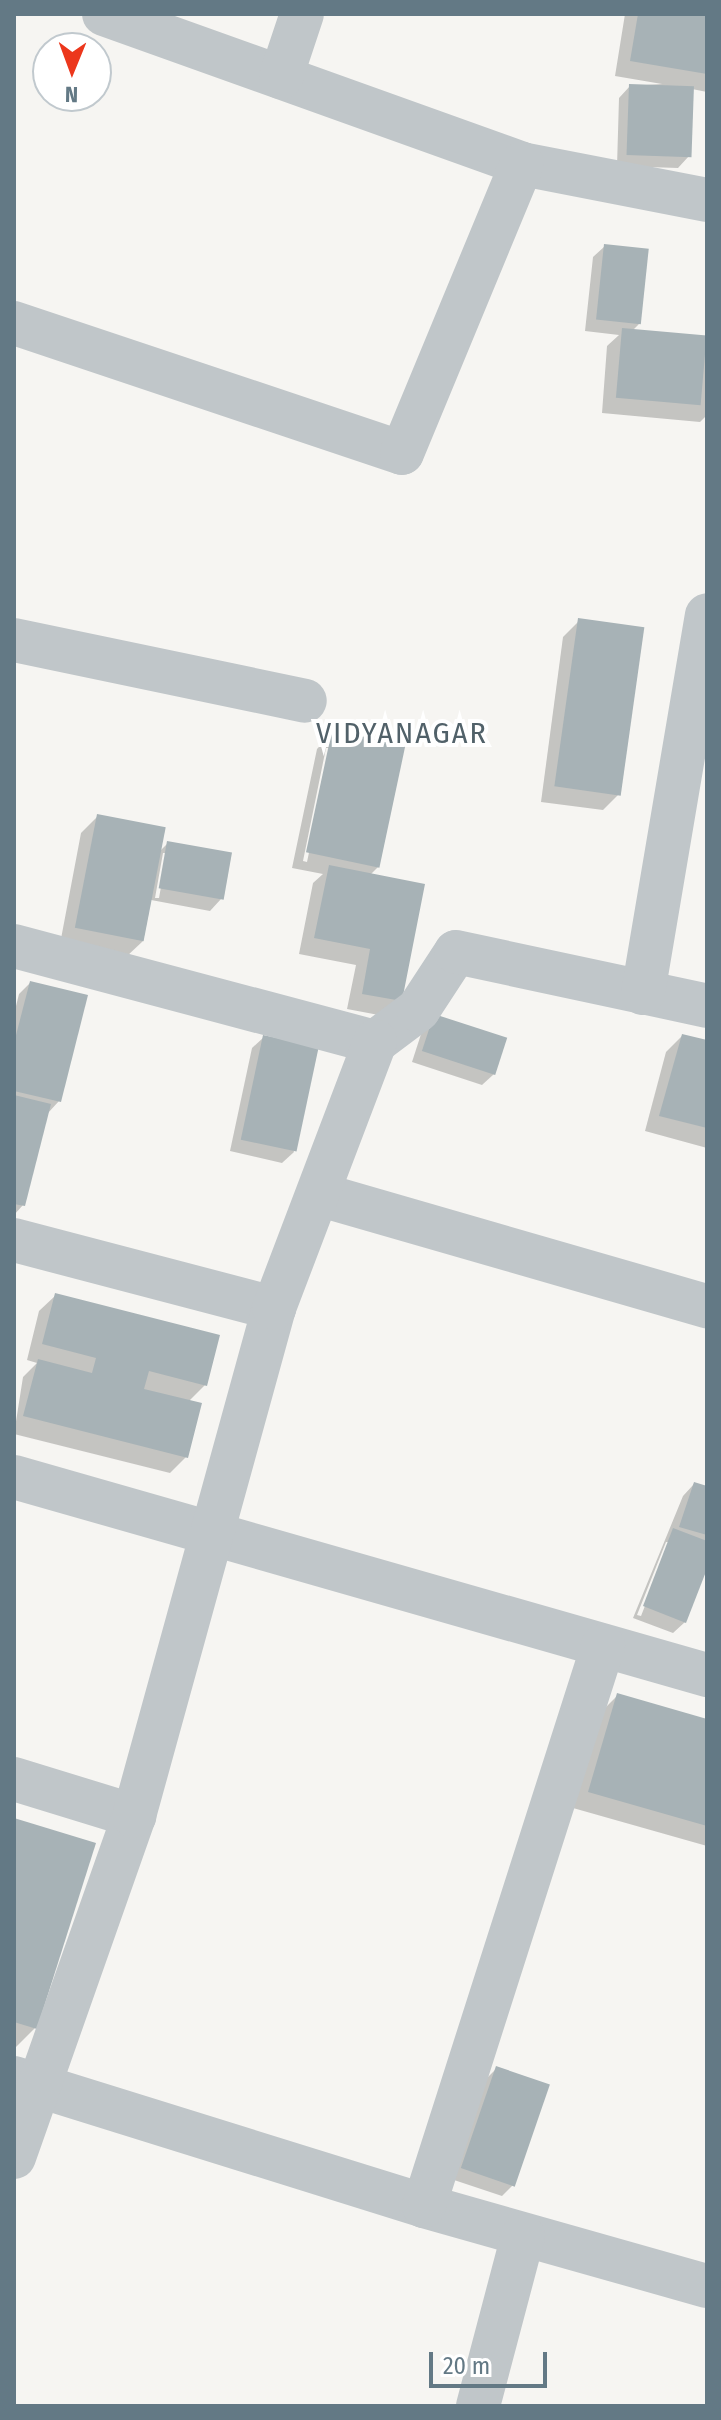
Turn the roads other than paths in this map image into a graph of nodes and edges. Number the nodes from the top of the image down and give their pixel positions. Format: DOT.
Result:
graph roads {
  1 [pos="104,14"];
  2 [pos="302,14"];
  3 [pos="281,77"];
  4 [pos="522,164"];
  5 [pos="707,200"];
  6 [pos="14,323"];
  7 [pos="707,615"];
  8 [pos="14,640"];
  9 [pos="305,701"];
  10 [pos="14,946"];
  11 [pos="643,993"];
  12 [pos="707,1006"];
  13 [pos="375,1042"];
  14 [pos="318,1194"];
  15 [pos="14,1240"];
  16 [pos="707,1306"];
  17 [pos="274,1308"];
  18 [pos="14,1477"];
  19 [pos="214,1532"];
  20 [pos="603,1646"];
  21 [pos="707,1675"];
  22 [pos="14,1779"];
  23 [pos="134,1816"];
  24 [pos="25,2081"];
  25 [pos="14,2157"];
  26 [pos="424,2206"];
  27 [pos="523,2236"];
  28 [pos="707,2286"];
  29 [pos="478,2406"];
  1 -- 3 [label="street"];
  2 -- 3 [label="street"];
  3 -- 4 [label="street"];
  4 -- 5 [label="street"];
  4 -- 6 [label="street"];
  7 -- 11 [label="street"];
  8 -- 9 [label="street"];
  10 -- 13 [label="street"];
  11 -- 12 [label="street"];
  11 -- 13 [label="street"];
  13 -- 14 [label="street"];
  14 -- 16 [label="street"];
  14 -- 17 [label="street"];
  15 -- 17 [label="street"];
  17 -- 19 [label="street"];
  18 -- 19 [label="street"];
  19 -- 20 [label="street"];
  19 -- 23 [label="street"];
  20 -- 21 [label="street"];
  20 -- 26 [label="street"];
  22 -- 23 [label="street"];
  23 -- 24 [label="street"];
  24 -- 25 [label="street"];
  24 -- 26 [label="street"];
  26 -- 27 [label="street"];
  27 -- 28 [label="street"];
  27 -- 29 [label="street"];
}
